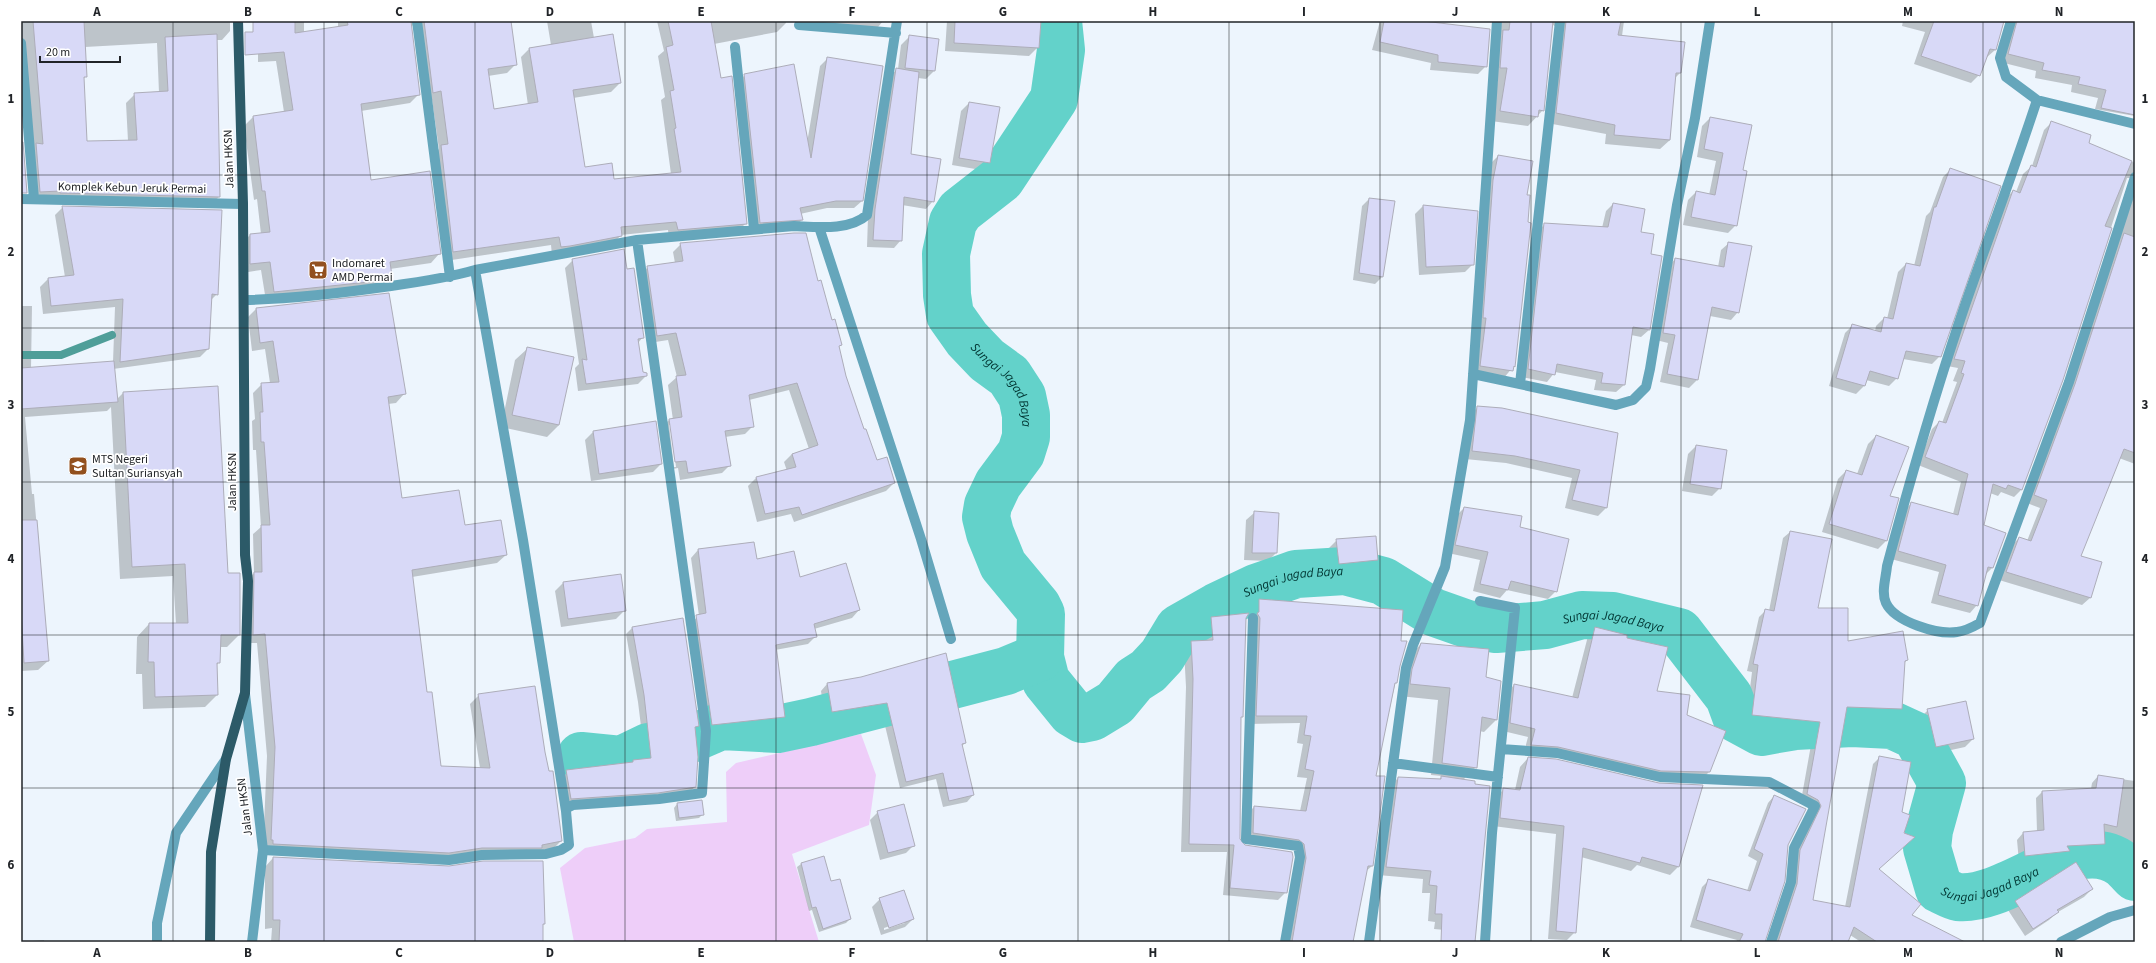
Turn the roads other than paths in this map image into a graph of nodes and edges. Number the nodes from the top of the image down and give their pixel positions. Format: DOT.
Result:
graph roads {
  1 [pos="238,21"];
  2 [pos="417,21"];
  3 [pos="897,21"];
  4 [pos="1497,21"];
  5 [pos="1560,21"];
  6 [pos="1710,21"];
  7 [pos="2011,21"];
  8 [pos="799,25"];
  9 [pos="896,33"];
  10 [pos="21,43"];
  11 [pos="735,47"];
  12 [pos="2037,100"];
  13 [pos="2135,124"];
  14 [pos="2135,177"];
  15 [pos="21,199"];
  16 [pos="34,199"];
  17 [pos="243,204"];
  18 [pos="819,227"];
  19 [pos="754,229"];
  20 [pos="637,240"];
  21 [pos="475,270"];
  22 [pos="450,277"];
  23 [pos="244,300"];
  24 [pos="1473,374"];
  25 [pos="1520,384"];
  26 [pos="1480,601"];
  27 [pos="1253,618"];
  28 [pos="951,639"];
  29 [pos="244,693"];
  30 [pos="1501,749"];
  31 [pos="226,759"];
  32 [pos="1393,763"];
  33 [pos="1498,776"];
  34 [pos="566,811"];
  35 [pos="263,850"];
  36 [pos="2132,910"];
  37 [pos="157,942"];
  38 [pos="210,942"];
  39 [pos="252,942"];
  40 [pos="1285,942"];
  41 [pos="1369,942"];
  42 [pos="1485,942"];
  43 [pos="1770,942"];
  44 [pos="2061,942"];
  1 -- 17 [label="main road, Jalan HKSN"];
  2 -- 22 [label="street"];
  3 -- 9 [label="street"];
  4 -- 24 [label="street"];
  5 -- 25 [label="street"];
  6 -- 25 [label="street"];
  7 -- 12 [label="street"];
  8 -- 9 [label="street"];
  9 -- 18 [label="street"];
  10 -- 16 [label="street"];
  11 -- 19 [label="street"];
  12 -- 13 [label="street"];
  12 -- 14 [label="street"];
  15 -- 16 [label="street, Komplek Kebun Jeruk Permai"];
  16 -- 17 [label="street, Komplek Kebun Jeruk Permai"];
  17 -- 23 [label="main road, Jalan HKSN"];
  18 -- 19 [label="street"];
  18 -- 28 [label="street"];
  19 -- 20 [label="street"];
  20 -- 21 [label="street"];
  20 -- 34 [label="street"];
  21 -- 22 [label="street"];
  21 -- 34 [label="street"];
  22 -- 23 [label="street"];
  23 -- 29 [label="main road, Jalan HKSN"];
  24 -- 25 [label="street"];
  24 -- 32 [label="street"];
  26 -- 30 [label="street"];
  27 -- 40 [label="street"];
  29 -- 31 [label="main road"];
  29 -- 35 [label="street, Jalan HKSN"];
  30 -- 33 [label="street"];
  30 -- 43 [label="street"];
  31 -- 37 [label="street"];
  31 -- 38 [label="main road"];
  32 -- 33 [label="street"];
  32 -- 41 [label="street"];
  33 -- 42 [label="street"];
  34 -- 35 [label="street"];
  35 -- 39 [label="street, Jalan HKSN"];
  36 -- 44 [label="street"];
}
